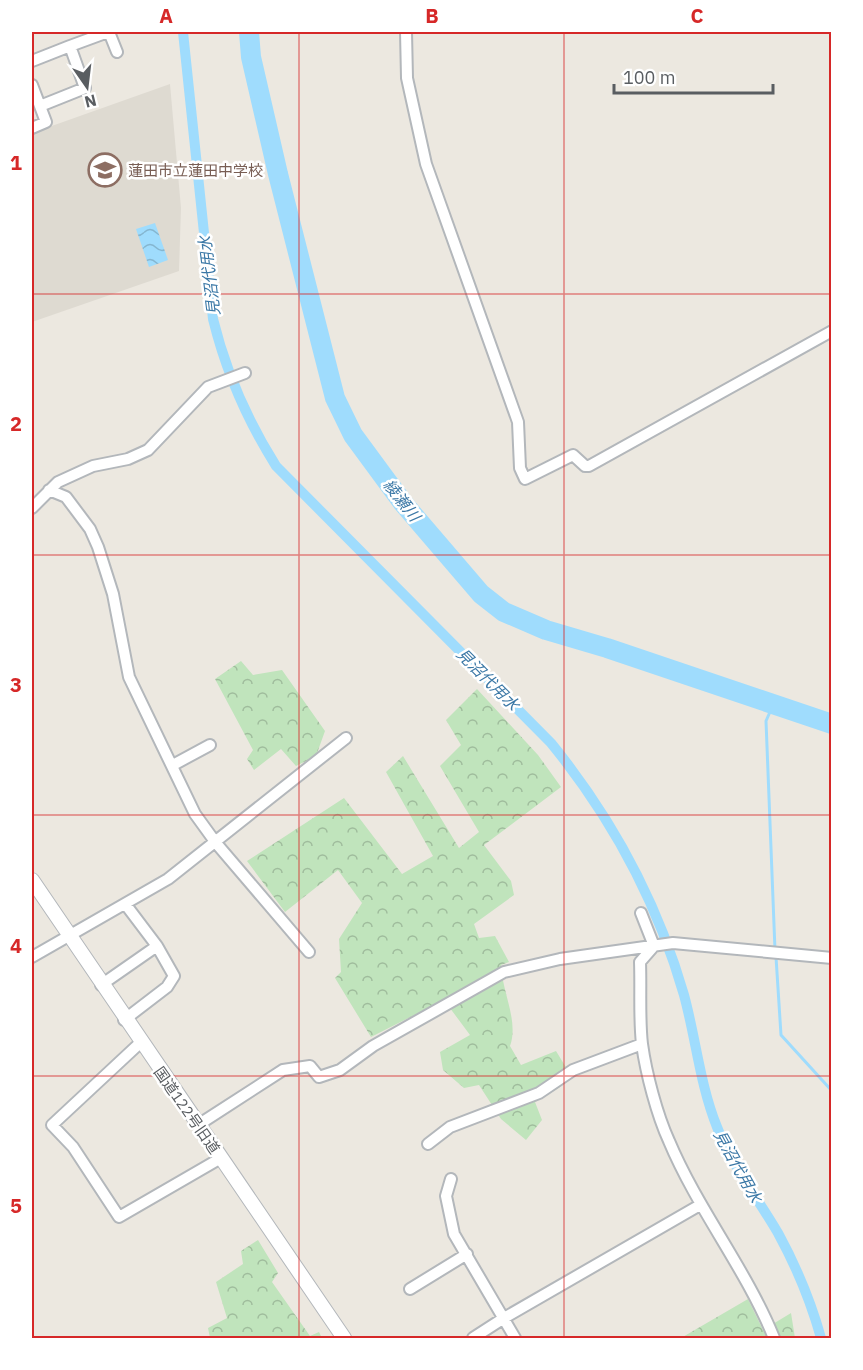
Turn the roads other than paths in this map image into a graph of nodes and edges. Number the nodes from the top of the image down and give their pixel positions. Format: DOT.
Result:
graph roads {
  1 [pos="109,32"];
  2 [pos="406,32"];
  3 [pos="70,46"];
  4 [pos="117,52"];
  5 [pos="32,61"];
  6 [pos="32,85"];
  7 [pos="40,106"];
  8 [pos="32,128"];
  9 [pos="831,331"];
  10 [pos="242,374"];
  11 [pos="50,490"];
  12 [pos="32,508"];
  13 [pos="346,738"];
  14 [pos="210,745"];
  15 [pos="173,765"];
  16 [pos="216,843"];
  17 [pos="32,880"];
  18 [pos="126,905"];
  19 [pos="641,913"];
  20 [pos="70,937"];
  21 [pos="157,946"];
  22 [pos="657,946"];
  23 [pos="309,952"];
  24 [pos="32,957"];
  25 [pos="831,958"];
  26 [pos="101,985"];
  27 [pos="124,1020"];
  28 [pos="140,1043"];
  29 [pos="642,1044"];
  30 [pos="198,1125"];
  31 [pos="428,1144"];
  32 [pos="221,1158"];
  33 [pos="451,1179"];
  34 [pos="700,1205"];
  35 [pos="467,1254"];
  36 [pos="410,1289"];
  37 [pos="504,1318"];
  38 [pos="344,1338"];
  39 [pos="473,1338"];
  40 [pos="515,1338"];
  41 [pos="774,1338"];
  1 -- 3 [label="street"];
  1 -- 4 [label="street"];
  2 -- 9 [label="street"];
  3 -- 5 [label="street"];
  3 -- 7 [label="street"];
  6 -- 7 [label="street"];
  7 -- 8 [label="street"];
  10 -- 11 [label="street"];
  11 -- 12 [label="street"];
  11 -- 15 [label="street"];
  13 -- 16 [label="street"];
  14 -- 15 [label="street"];
  15 -- 16 [label="street"];
  16 -- 18 [label="street"];
  16 -- 23 [label="street"];
  17 -- 20 [label="street, 国道122号旧道"];
  18 -- 20 [label="street"];
  18 -- 21 [label="street"];
  19 -- 22 [label="street"];
  20 -- 24 [label="street"];
  20 -- 26 [label="street, 国道122号旧道"];
  21 -- 26 [label="street"];
  21 -- 27 [label="street"];
  22 -- 25 [label="street"];
  22 -- 29 [label="street"];
  22 -- 30 [label="street"];
  26 -- 27 [label="street, 国道122号旧道"];
  27 -- 28 [label="street, 国道122号旧道"];
  28 -- 30 [label="street, 国道122号旧道"];
  28 -- 32 [label="street"];
  29 -- 31 [label="street"];
  29 -- 34 [label="street"];
  30 -- 32 [label="street, 国道122号旧道"];
  32 -- 38 [label="street, 国道122号旧道"];
  33 -- 35 [label="street"];
  34 -- 37 [label="street"];
  34 -- 41 [label="street"];
  35 -- 36 [label="street"];
  35 -- 37 [label="street"];
  37 -- 39 [label="street"];
  37 -- 40 [label="street"];
}
